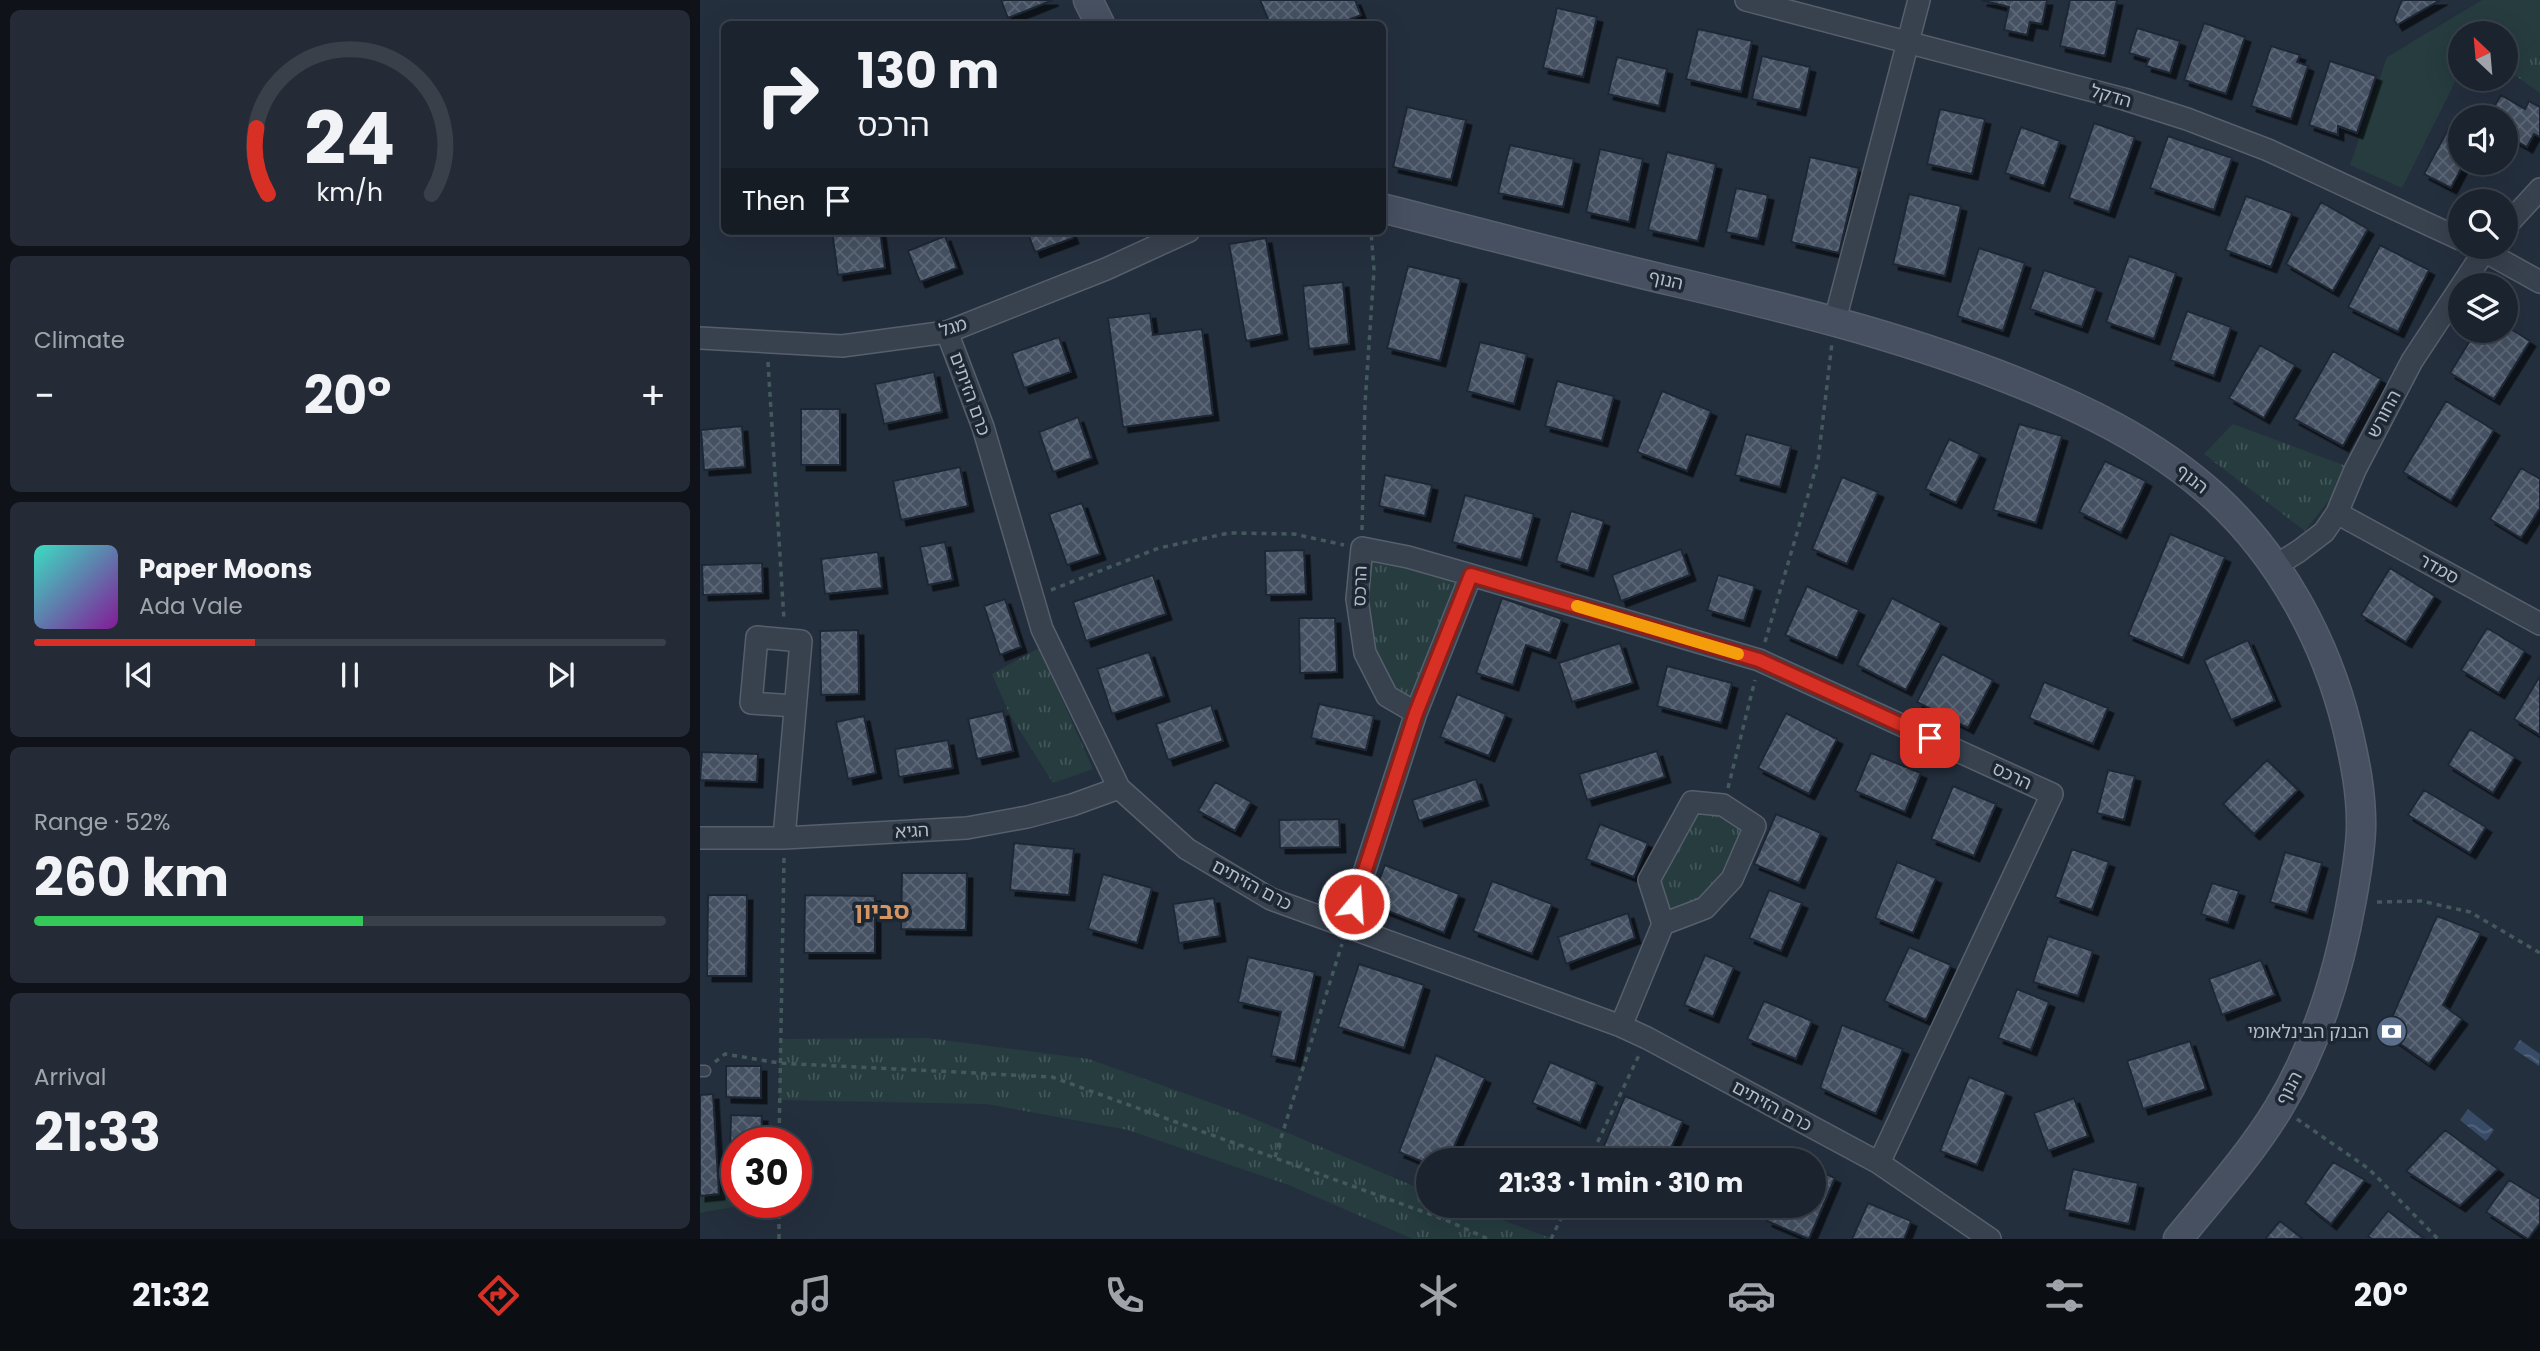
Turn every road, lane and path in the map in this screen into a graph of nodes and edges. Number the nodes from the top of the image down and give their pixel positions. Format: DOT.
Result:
graph roads {
  1 [pos="1088,0"];
  2 [pos="1746,0"];
  3 [pos="1919,0"];
  4 [pos="1098,21"];
  5 [pos="1908,42"];
  6 [pos="2540,189"];
  7 [pos="1386,209"];
  8 [pos="2518,213"];
  9 [pos="2448,233"];
  10 [pos="1180,235"];
  11 [pos="1371,235"];
  12 [pos="2476,259"];
  13 [pos="2501,259"];
  14 [pos="2540,282"];
  15 [pos="1835,320"];
  16 [pos="947,332"];
  17 [pos="700,338"];
  18 [pos="767,342"];
  19 [pos="2337,513"];
  20 [pos="1362,548"];
  21 [pos="2275,566"];
  22 [pos="1471,575"];
  23 [pos="1033,598"];
  24 [pos="2540,624"];
  25 [pos="785,639"];
  26 [pos="1759,660"];
  27 [pos="795,706"];
  28 [pos="1416,713"];
  29 [pos="1119,788"];
  30 [pos="1723,805"];
  31 [pos="700,838"];
  32 [pos="784,838"];
  33 [pos="2377,902"];
  34 [pos="1663,924"];
  35 [pos="1346,928"];
  36 [pos="2540,953"];
  37 [pos="1621,1026"];
  38 [pos="1647,1038"];
  39 [pos="779,1063"];
  40 [pos="702,1071"];
  41 [pos="2278,1110"];
  42 [pos="779,1127"];
  43 [pos="1595,1148"];
  44 [pos="1275,1158"];
  45 [pos="1879,1163"];
  46 [pos="779,1218"];
  47 [pos="1561,1218"];
  48 [pos="779,1239"];
  49 [pos="1488,1239"];
  50 [pos="1551,1239"];
  51 [pos="1990,1239"];
  52 [pos="2178,1239"];
  53 [pos="2438,1239"];
  1 -- 4 [label="street"];
  2 -- 5 [label="street, הדקל"];
  3 -- 5 [label="street"];
  5 -- 9 [label="street, הדקל"];
  5 -- 15 [label="street"];
  6 -- 8 [label="street"];
  7 -- 15 [label="street, הנוף"];
  10 -- 16 [label="street, מגל"];
  11 -- 20 [label="path"];
  12 -- 19 [label="street, החורש"];
  13 -- 14 [label="street"];
  15 -- 21 [label="street, הנוף"];
  15 -- 26 [label="path"];
  16 -- 18 [label="street, מגל"];
  16 -- 23 [label="street, כרם הזיתים"];
  17 -- 18 [label="street, מגל"];
  18 -- 25 [label="path"];
  19 -- 21 [label="street, החורש"];
  19 -- 24 [label="street, סמדר"];
  20 -- 22 [label="street, הרכס"];
  20 -- 23 [label="path"];
  20 -- 28 [label="street, הרכס"];
  21 -- 41 [label="street, הנוף"];
  22 -- 26 [label="street, הרכס"];
  22 -- 28 [label="street"];
  23 -- 29 [label="street, כרם הזיתים"];
  25 -- 27 [label="street"];
  25 -- 27 [label="street"];
  26 -- 30 [label="path"];
  26 -- 45 [label="street, הרכס"];
  27 -- 32 [label="street"];
  28 -- 35 [label="street"];
  29 -- 32 [label="street, הגיא"];
  29 -- 35 [label="street, כרם הזיתים"];
  30 -- 34 [label="street"];
  30 -- 34 [label="street"];
  31 -- 32 [label="street, הגיא"];
  32 -- 39 [label="path"];
  33 -- 36 [label="path"];
  34 -- 37 [label="street"];
  35 -- 37 [label="street, כרם הזיתים"];
  35 -- 44 [label="path"];
  37 -- 38 [label="street, כרם הזיתים"];
  38 -- 43 [label="path"];
  38 -- 45 [label="street, כרם הזיתים"];
  39 -- 40 [label="path"];
  39 -- 42 [label="path"];
  39 -- 44 [label="path"];
  41 -- 52 [label="street, הנוף"];
  41 -- 53 [label="path"];
  44 -- 49 [label="path"];
  45 -- 51 [label="street, כרם הזיתים"];
  46 -- 48 [label="path"];
  47 -- 50 [label="path"];
}
